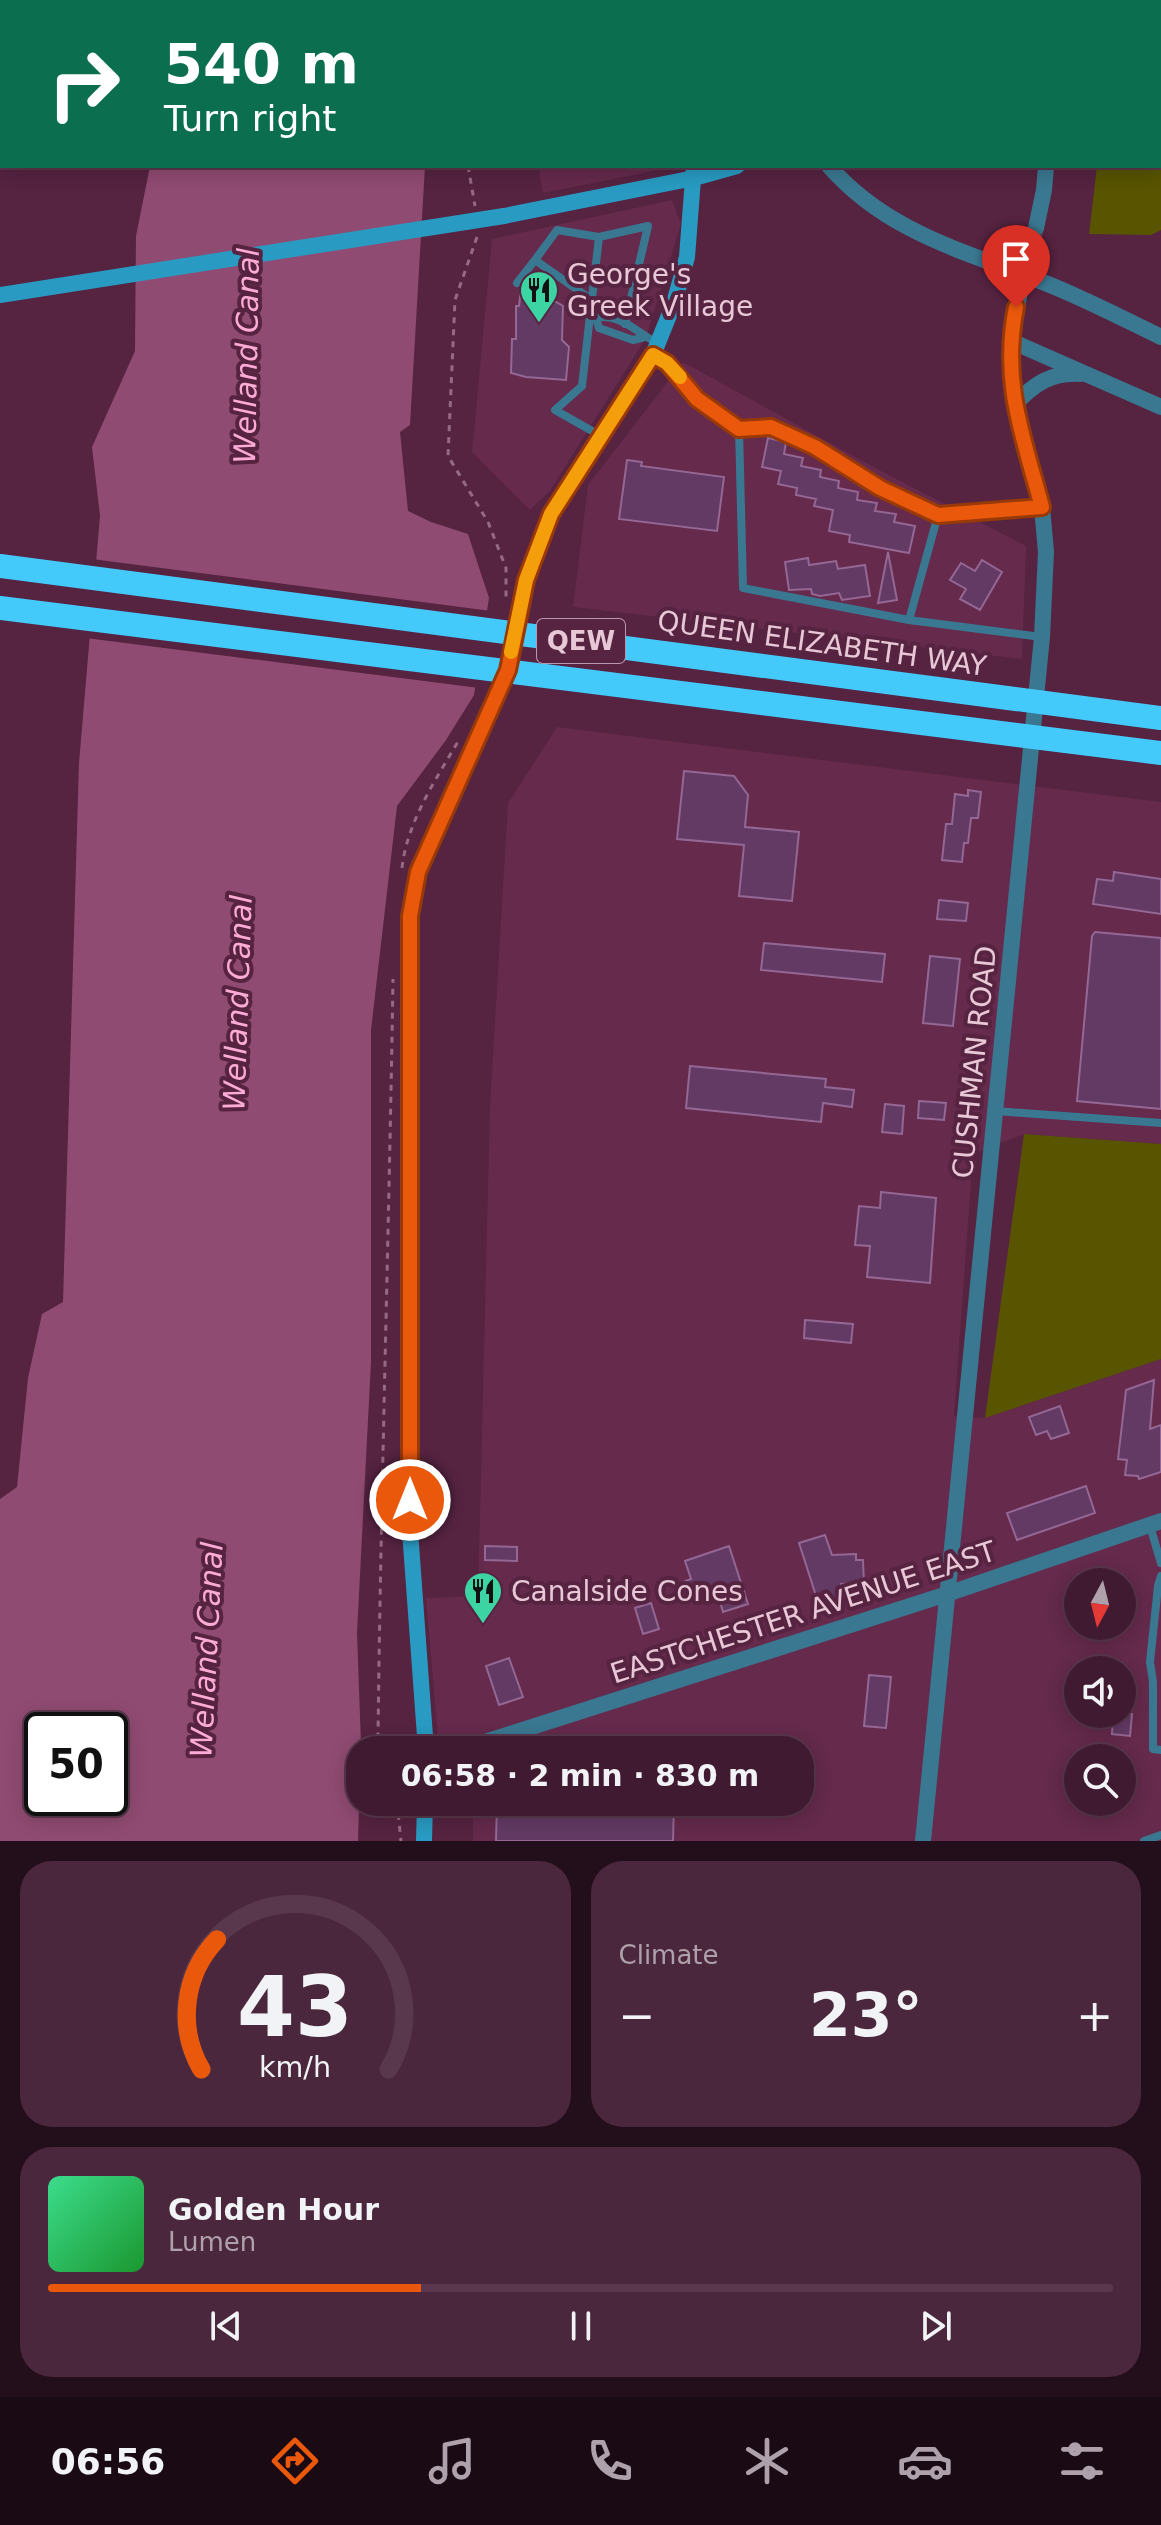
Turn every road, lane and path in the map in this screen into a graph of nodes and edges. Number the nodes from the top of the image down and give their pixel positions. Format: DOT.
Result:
graph roads {
  1 [pos="723,168"];
  2 [pos="831,168"];
  3 [pos="1046,168"];
  4 [pos="694,172"];
  5 [pos="1036,228"];
  6 [pos="599,237"];
  7 [pos="535,260"];
  8 [pos="517,283"];
  9 [pos="1020,291"];
  10 [pos="0,295"];
  11 [pos="592,300"];
  12 [pos="593,317"];
  13 [pos="625,324"];
  14 [pos="1161,337"];
  15 [pos="1011,341"];
  16 [pos="652,345"];
  17 [pos="1092,375"];
  18 [pos="1014,405"];
  19 [pos="1161,407"];
  20 [pos="739,429"];
  21 [pos="601,436"];
  22 [pos="1042,507"];
  23 [pos="938,515"];
  24 [pos="0,566"];
  25 [pos="0,608"];
  26 [pos="909,620"];
  27 [pos="1042,637"];
  28 [pos="1161,718"];
  29 [pos="1161,753"];
  30 [pos="995,1111"];
  31 [pos="1161,1123"];
  32 [pos="1155,1523"];
  33 [pos="1161,1563"];
  34 [pos="1161,1576"];
  35 [pos="947,1594"];
  36 [pos="425,1736"];
  37 [pos="504,1736"];
  38 [pos="1161,1750"];
  39 [pos="398,1816"];
  40 [pos="425,1816"];
  41 [pos="1161,1835"];
  42 [pos="401,1841"];
  43 [pos="424,1841"];
  44 [pos="923,1841"];
  45 [pos="1144,1841"];
  1 -- 4 [label="main road"];
  2 -- 14 [label="street"];
  3 -- 5 [label="street"];
  4 -- 10 [label="main road, bridge"];
  4 -- 16 [label="main road"];
  6 -- 7 [label="lane"];
  6 -- 11 [label="lane"];
  6 -- 13 [label="lane"];
  7 -- 8 [label="lane"];
  7 -- 11 [label="lane"];
  9 -- 15 [label="street, CUSHMAN ROAD"];
  11 -- 12 [label="lane"];
  12 -- 13 [label="lane"];
  12 -- 16 [label="lane"];
  12 -- 21 [label="lane"];
  13 -- 16 [label="lane"];
  15 -- 17 [label="street"];
  15 -- 18 [label="street, CUSHMAN ROAD"];
  16 -- 20 [label="lane"];
  16 -- 21 [label="main road"];
  17 -- 18 [label="street"];
  17 -- 19 [label="street"];
  18 -- 22 [label="street, CUSHMAN ROAD"];
  20 -- 23 [label="lane"];
  20 -- 26 [label="lane"];
  21 -- 36 [label="main road"];
  22 -- 23 [label="lane"];
  22 -- 27 [label="street, CUSHMAN ROAD"];
  23 -- 26 [label="lane"];
  24 -- 28 [label="highway, QUEEN ELIZABETH WAY / QEW, bridge"];
  25 -- 29 [label="highway, QEW, bridge"];
  26 -- 27 [label="lane"];
  27 -- 30 [label="street, CUSHMAN ROAD"];
  30 -- 31 [label="lane"];
  30 -- 35 [label="street, CUSHMAN ROAD"];
  32 -- 33 [label="lane"];
  32 -- 35 [label="street, EASTCHESTER AVENUE EAST"];
  34 -- 38 [label="lane"];
  35 -- 37 [label="street, EASTCHESTER AVENUE EAST"];
  35 -- 44 [label="street, CUSHMAN ROAD"];
  39 -- 42 [label="path"];
  40 -- 43 [label="main road"];
  41 -- 45 [label="lane"];
}
